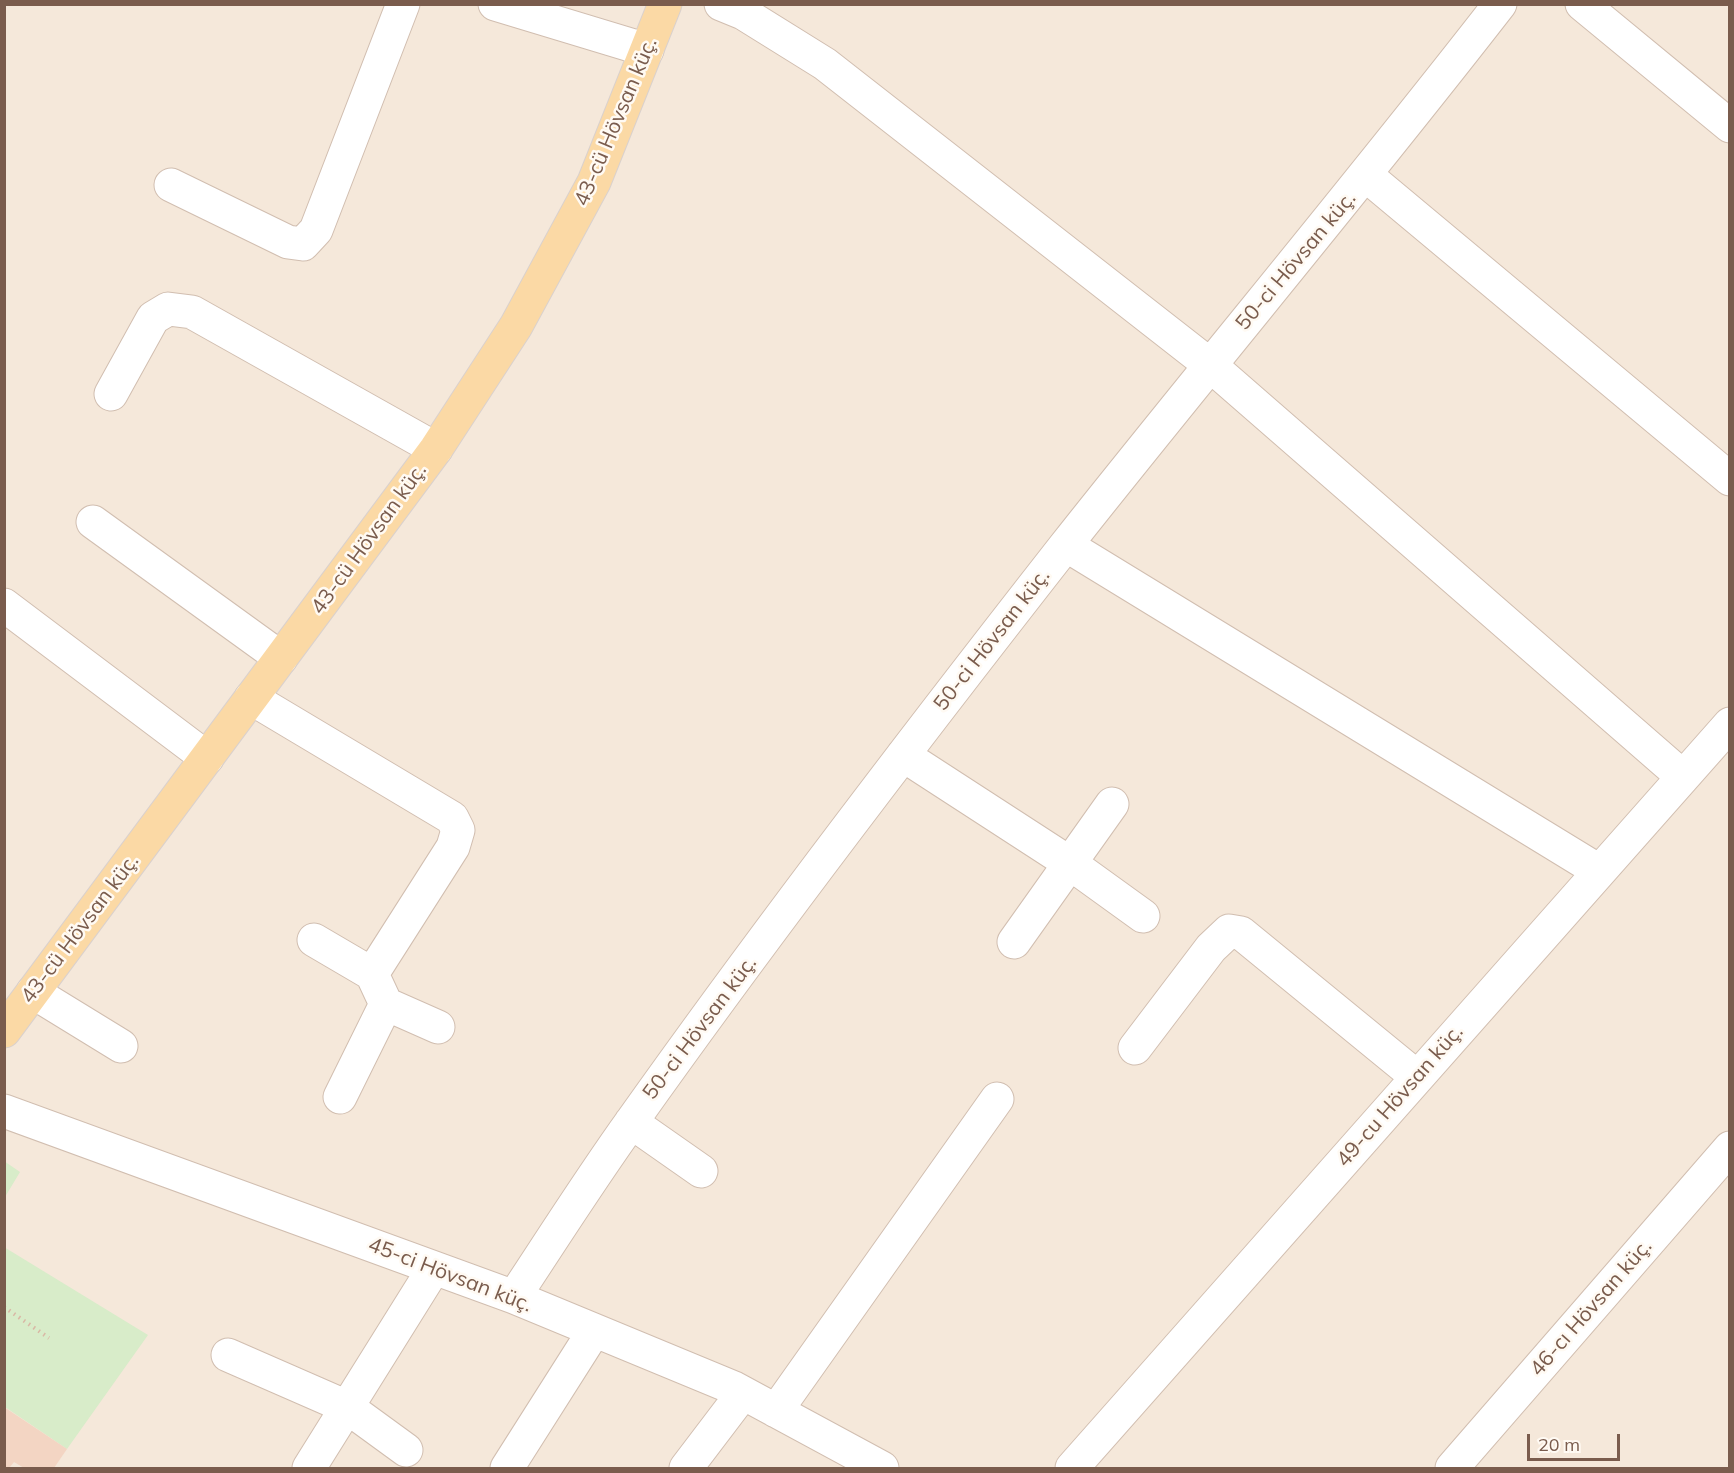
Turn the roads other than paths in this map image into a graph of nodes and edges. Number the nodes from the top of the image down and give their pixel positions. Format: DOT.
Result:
graph roads {
  1 [pos="403,4"];
  2 [pos="495,4"];
  3 [pos="665,4"];
  4 [pos="721,4"];
  5 [pos="1500,4"];
  6 [pos="1582,4"];
  7 [pos="647,50"];
  8 [pos="1730,126"];
  9 [pos="1367,176"];
  10 [pos="171,185"];
  11 [pos="1210,365"];
  12 [pos="111,394"];
  13 [pos="436,449"];
  14 [pos="1730,480"];
  15 [pos="93,522"];
  16 [pos="1066,545"];
  17 [pos="4,604"];
  18 [pos="281,658"];
  19 [pos="251,698"];
  20 [pos="1730,724"];
  21 [pos="903,755"];
  22 [pos="207,758"];
  23 [pos="1683,777"];
  24 [pos="1113,804"];
  25 [pos="1071,864"];
  26 [pos="1599,871"];
  27 [pos="1143,916"];
  28 [pos="314,940"];
  29 [pos="1014,942"];
  30 [pos="372,974"];
  31 [pos="33,992"];
  32 [pos="386,1004"];
  33 [pos="438,1027"];
  34 [pos="4,1031"];
  35 [pos="121,1046"];
  36 [pos="1135,1048"];
  37 [pos="1417,1077"];
  38 [pos="340,1097"];
  39 [pos="997,1099"];
  40 [pos="4,1111"];
  41 [pos="631,1122"];
  42 [pos="1730,1148"];
  43 [pos="700,1171"];
  44 [pos="434,1268"];
  45 [pos="513,1297"];
  46 [pos="594,1331"];
  47 [pos="228,1355"];
  48 [pos="743,1393"];
  49 [pos="347,1407"];
  50 [pos="776,1411"];
  51 [pos="406,1450"];
  52 [pos="309,1468"];
  53 [pos="507,1468"];
  54 [pos="686,1468"];
  55 [pos="882,1468"];
  56 [pos="1072,1468"];
  57 [pos="1452,1468"];
  1 -- 10 [label="street"];
  2 -- 7 [label="street"];
  3 -- 7 [label="main road, 43-cü Hövsan küç."];
  4 -- 11 [label="street"];
  5 -- 9 [label="street, 50-ci Hövsan küç."];
  6 -- 8 [label="street"];
  7 -- 13 [label="main road, 43-cü Hövsan küç."];
  9 -- 11 [label="street, 50-ci Hövsan küç."];
  9 -- 14 [label="street"];
  11 -- 16 [label="street, 50-ci Hövsan küç."];
  11 -- 23 [label="street"];
  12 -- 13 [label="street"];
  13 -- 18 [label="main road, 43-cü Hövsan küç."];
  15 -- 18 [label="street"];
  16 -- 21 [label="street, 50-ci Hövsan küç."];
  16 -- 26 [label="street"];
  17 -- 22 [label="street"];
  18 -- 19 [label="main road, 43-cü Hövsan küç."];
  19 -- 22 [label="main road, 43-cü Hövsan küç."];
  19 -- 30 [label="street"];
  20 -- 23 [label="street, 49-cu Hövsan küç."];
  21 -- 25 [label="street"];
  21 -- 41 [label="street, 50-ci Hövsan küç."];
  22 -- 31 [label="main road, 43-cü Hövsan küç."];
  23 -- 26 [label="street, 49-cu Hövsan küç."];
  24 -- 25 [label="street"];
  25 -- 27 [label="street"];
  25 -- 29 [label="street"];
  26 -- 37 [label="street, 49-cu Hövsan küç."];
  28 -- 30 [label="street"];
  30 -- 32 [label="street"];
  31 -- 34 [label="main road, 43-cü Hövsan küç."];
  31 -- 35 [label="street"];
  32 -- 33 [label="street"];
  32 -- 38 [label="street"];
  36 -- 37 [label="street"];
  37 -- 56 [label="street, 49-cu Hövsan küç."];
  39 -- 50 [label="street"];
  40 -- 44 [label="street, 45-ci Hövsan küç."];
  41 -- 43 [label="street"];
  41 -- 45 [label="street, 50-ci Hövsan küç."];
  42 -- 57 [label="street, 46-cı Hövsan küç."];
  44 -- 45 [label="street, 45-ci Hövsan küç."];
  44 -- 49 [label="street"];
  45 -- 46 [label="street, 45-ci Hövsan küç."];
  46 -- 48 [label="street, 45-ci Hövsan küç."];
  46 -- 53 [label="street"];
  47 -- 49 [label="street"];
  48 -- 50 [label="street, 45-ci Hövsan küç."];
  48 -- 54 [label="street"];
  49 -- 51 [label="street"];
  49 -- 52 [label="street"];
  50 -- 55 [label="street, 45-ci Hövsan küç."];
}
